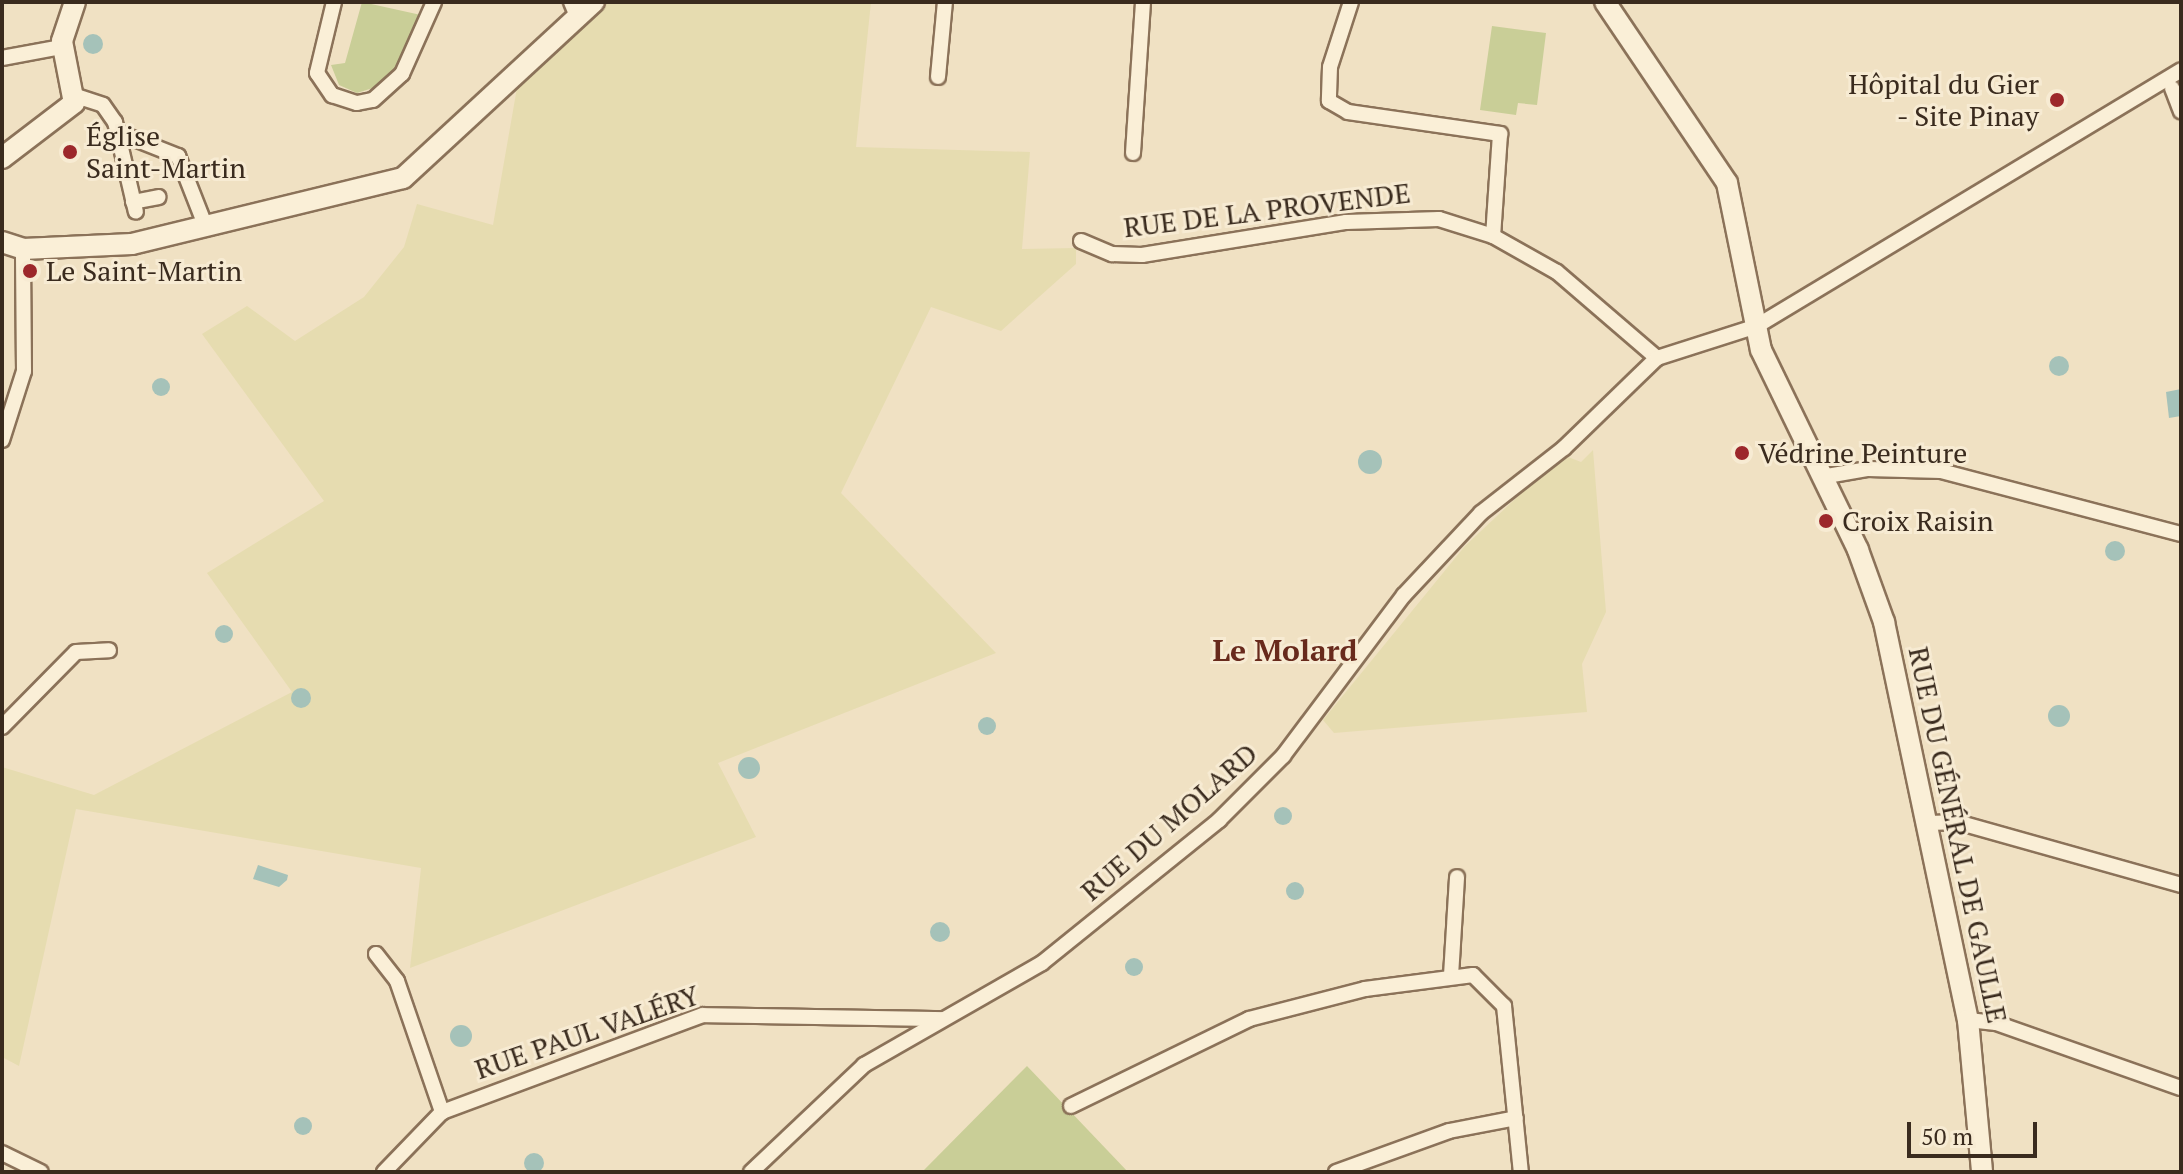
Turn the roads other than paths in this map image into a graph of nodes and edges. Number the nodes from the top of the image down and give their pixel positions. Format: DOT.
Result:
graph roads {
  1 [pos="75,2"];
  2 [pos="334,2"];
  3 [pos="434,2"];
  4 [pos="594,2"];
  5 [pos="945,2"];
  6 [pos="1143,2"];
  7 [pos="1351,2"];
  8 [pos="1605,2"];
  9 [pos="573,8"];
  10 [pos="62,47"];
  11 [pos="2,58"];
  12 [pos="2181,70"];
  13 [pos="938,77"];
  14 [pos="2172,88"];
  15 [pos="76,96"];
  16 [pos="2181,111"];
  17 [pos="117,132"];
  18 [pos="1133,153"];
  19 [pos="2,158"];
  20 [pos="159,197"];
  21 [pos="205,225"];
  22 [pos="1493,236"];
  23 [pos="1081,241"];
  24 [pos="2,242"];
  25 [pos="23,249"];
  26 [pos="1757,326"];
  27 [pos="1657,358"];
  28 [pos="2,440"];
  29 [pos="1821,477"];
  30 [pos="2181,534"];
  31 [pos="109,650"];
  32 [pos="2,727"];
  33 [pos="1930,823"];
  34 [pos="1457,877"];
  35 [pos="2181,885"];
  36 [pos="376,954"];
  37 [pos="1451,976"];
  38 [pos="942,1019"];
  39 [pos="1968,1020"];
  40 [pos="2181,1088"];
  41 [pos="1071,1106"];
  42 [pos="442,1112"];
  43 [pos="1516,1118"];
  44 [pos="2,1153"];
  45 [pos="33,1170"];
  46 [pos="384,1172"];
  47 [pos="751,1172"];
  48 [pos="1336,1172"];
  49 [pos="1521,1172"];
  50 [pos="1982,1172"];
  1 -- 10 [label="street"];
  2 -- 3 [label="street"];
  4 -- 9 [label="street"];
  5 -- 13 [label="street"];
  6 -- 18 [label="street"];
  7 -- 22 [label="street"];
  8 -- 26 [label="street, RUE DU GÉNÉRAL DE GAULLE"];
  9 -- 21 [label="street"];
  10 -- 11 [label="street"];
  10 -- 15 [label="street"];
  12 -- 26 [label="street, RUE DU MOLARD"];
  14 -- 16 [label="street"];
  15 -- 17 [label="street"];
  15 -- 19 [label="street"];
  17 -- 20 [label="street"];
  17 -- 21 [label="street"];
  21 -- 25 [label="street"];
  22 -- 23 [label="street, RUE DE LA PROVENDE"];
  22 -- 27 [label="street, RUE DE LA PROVENDE"];
  24 -- 25 [label="street"];
  25 -- 28 [label="street"];
  26 -- 27 [label="street, RUE DU MOLARD"];
  26 -- 29 [label="street, RUE DU GÉNÉRAL DE GAULLE"];
  27 -- 38 [label="street, RUE DU MOLARD"];
  29 -- 30 [label="street"];
  29 -- 33 [label="street, RUE DU GÉNÉRAL DE GAULLE"];
  31 -- 32 [label="street"];
  33 -- 35 [label="street"];
  33 -- 39 [label="street, RUE DU GÉNÉRAL DE GAULLE"];
  34 -- 37 [label="street"];
  36 -- 42 [label="street"];
  37 -- 41 [label="street"];
  37 -- 43 [label="street"];
  38 -- 42 [label="street, RUE PAUL VALÉRY"];
  38 -- 47 [label="street, RUE DU MOLARD"];
  39 -- 40 [label="street"];
  39 -- 50 [label="street, RUE DU GÉNÉRAL DE GAULLE"];
  42 -- 46 [label="street, RUE PAUL VALÉRY"];
  43 -- 48 [label="street"];
  43 -- 49 [label="street"];
  44 -- 45 [label="street"];
}
